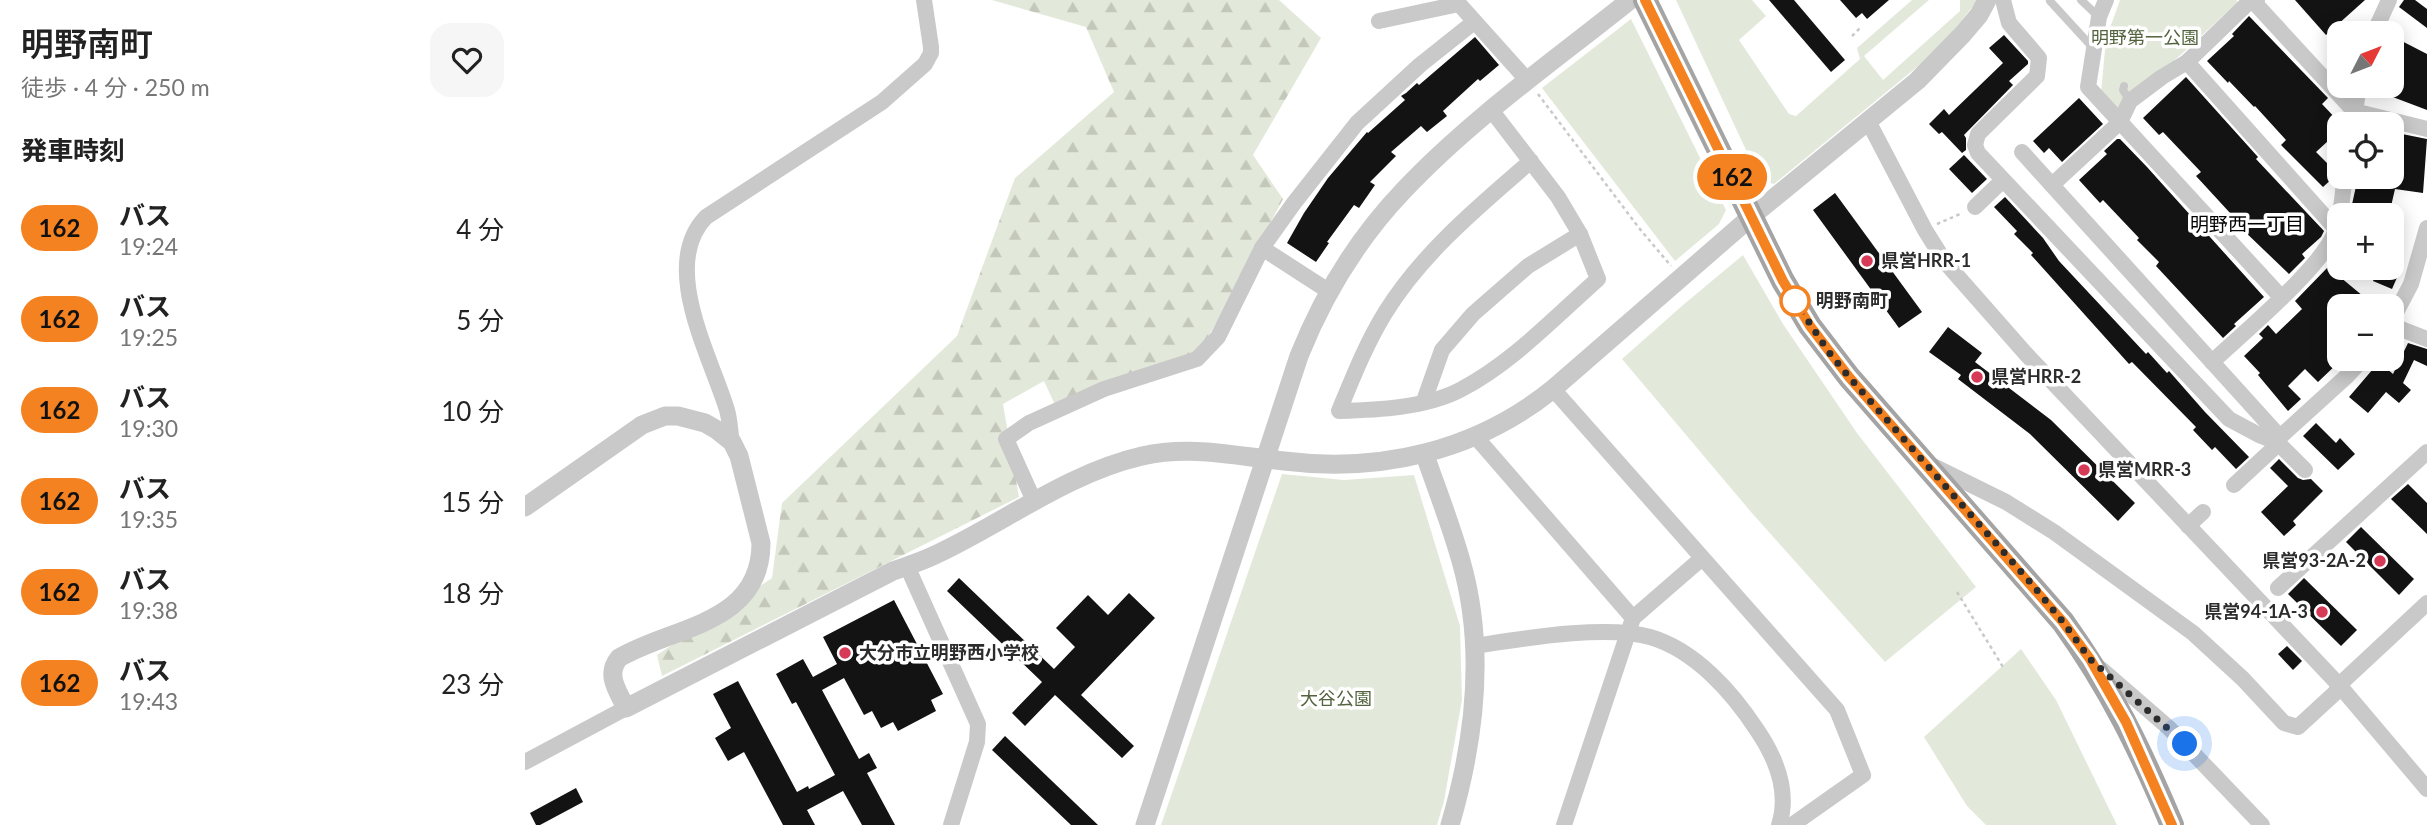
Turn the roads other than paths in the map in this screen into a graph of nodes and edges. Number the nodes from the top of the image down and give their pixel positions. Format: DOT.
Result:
graph roads {
  1 [pos="924,0"];
  2 [pos="1987,0"];
  3 [pos="2003,0"];
  4 [pos="2081,0"];
  5 [pos="2106,0"];
  6 [pos="2050,1"];
  7 [pos="2254,1"];
  8 [pos="2387,1"];
  9 [pos="1633,2"];
  10 [pos="2099,17"];
  11 [pos="1379,21"];
  12 [pos="2379,21"];
  13 [pos="1473,22"];
  14 [pos="2094,49"];
  15 [pos="2187,62"];
  16 [pos="2124,86"];
  17 [pos="1533,88"];
  18 [pos="2130,102"];
  19 [pos="1492,111"];
  20 [pos="2348,112"];
  21 [pos="1868,121"];
  22 [pos="2120,122"];
  23 [pos="2404,125"];
  24 [pos="2427,128"];
  25 [pos="2022,152"];
  26 [pos="1531,161"];
  27 [pos="2003,180"];
  28 [pos="2052,185"];
  29 [pos="1975,207"];
  30 [pos="1752,216"];
  31 [pos="2327,219"];
  32 [pos="2427,228"];
  33 [pos="1580,234"];
  34 [pos="1262,248"];
  35 [pos="2327,249"];
  36 [pos="1330,292"];
  37 [pos="2281,297"];
  38 [pos="2404,298"];
  39 [pos="2404,330"];
  40 [pos="2427,340"];
  41 [pos="2212,362"];
  42 [pos="2352,371"];
  43 [pos="1553,389"];
  44 [pos="1425,401"];
  45 [pos="1475,436"];
  46 [pos="2279,439"];
  47 [pos="732,442"];
  48 [pos="2427,453"];
  49 [pos="1425,455"];
  50 [pos="1920,457"];
  51 [pos="1266,459"];
  52 [pos="2305,470"];
  53 [pos="2234,485"];
  54 [pos="1034,501"];
  55 [pos="525,507"];
  56 [pos="2203,512"];
  57 [pos="2187,526"];
  58 [pos="1702,559"];
  59 [pos="907,566"];
  60 [pos="2278,588"];
  61 [pos="2427,603"];
  62 [pos="1630,625"];
  63 [pos="1474,646"];
  64 [pos="2090,659"];
  65 [pos="2339,685"];
  66 [pos="626,708"];
  67 [pos="525,762"];
  68 [pos="2427,789"];
  69 [pos="1786,823"];
  70 [pos="951,825"];
  71 [pos="1145,825"];
  72 [pos="1450,825"];
  73 [pos="1564,825"];
  74 [pos="2172,825"];
  75 [pos="2262,825"];
  1 -- 47 [label="street"];
  2 -- 21 [label="street"];
  3 -- 27 [label="street"];
  4 -- 10 [label="lane"];
  5 -- 10 [label="street"];
  6 -- 14 [label="lane"];
  7 -- 15 [label="street"];
  7 -- 20 [label="street"];
  8 -- 12 [label="street"];
  9 -- 17 [label="street"];
  9 -- 30 [label="main road"];
  10 -- 14 [label="street"];
  11 -- 13 [label="street"];
  13 -- 17 [label="street"];
  13 -- 34 [label="street"];
  14 -- 22 [label="street"];
  15 -- 18 [label="street"];
  15 -- 31 [label="street"];
  16 -- 18 [label="lane"];
  17 -- 19 [label="street"];
  18 -- 22 [label="street"];
  19 -- 26 [label="street"];
  19 -- 36 [label="street"];
  21 -- 30 [label="street"];
  21 -- 57 [label="street"];
  22 -- 28 [label="street"];
  22 -- 37 [label="street"];
  23 -- 24 [label="street"];
  25 -- 28 [label="street"];
  26 -- 33 [label="street"];
  26 -- 44 [label="street"];
  27 -- 29 [label="street"];
  27 -- 46 [label="street"];
  28 -- 41 [label="street"];
  30 -- 43 [label="street"];
  30 -- 50 [label="main road"];
  32 -- 38 [label="street"];
  33 -- 44 [label="street"];
  33 -- 44 [label="street"];
  34 -- 36 [label="street"];
  34 -- 54 [label="street"];
  35 -- 37 [label="street"];
  36 -- 51 [label="street"];
  37 -- 41 [label="street"];
  39 -- 40 [label="street"];
  41 -- 46 [label="street"];
  42 -- 46 [label="street"];
  43 -- 45 [label="street"];
  43 -- 58 [label="street"];
  45 -- 49 [label="street"];
  45 -- 62 [label="street"];
  46 -- 52 [label="street"];
  46 -- 53 [label="street"];
  47 -- 55 [label="street"];
  47 -- 66 [label="street"];
  48 -- 60 [label="street"];
  49 -- 51 [label="street"];
  49 -- 63 [label="street"];
  50 -- 64 [label="main road"];
  50 -- 65 [label="street"];
  51 -- 54 [label="street"];
  51 -- 71 [label="street"];
  54 -- 59 [label="street"];
  56 -- 57 [label="street"];
  57 -- 65 [label="street"];
  58 -- 62 [label="street"];
  58 -- 69 [label="street"];
  59 -- 66 [label="street"];
  59 -- 70 [label="street"];
  61 -- 65 [label="street"];
  62 -- 63 [label="street"];
  62 -- 69 [label="street"];
  62 -- 73 [label="street"];
  63 -- 72 [label="street"];
  64 -- 74 [label="main road"];
  64 -- 75 [label="street"];
  65 -- 68 [label="street"];
  66 -- 67 [label="street"];
}
